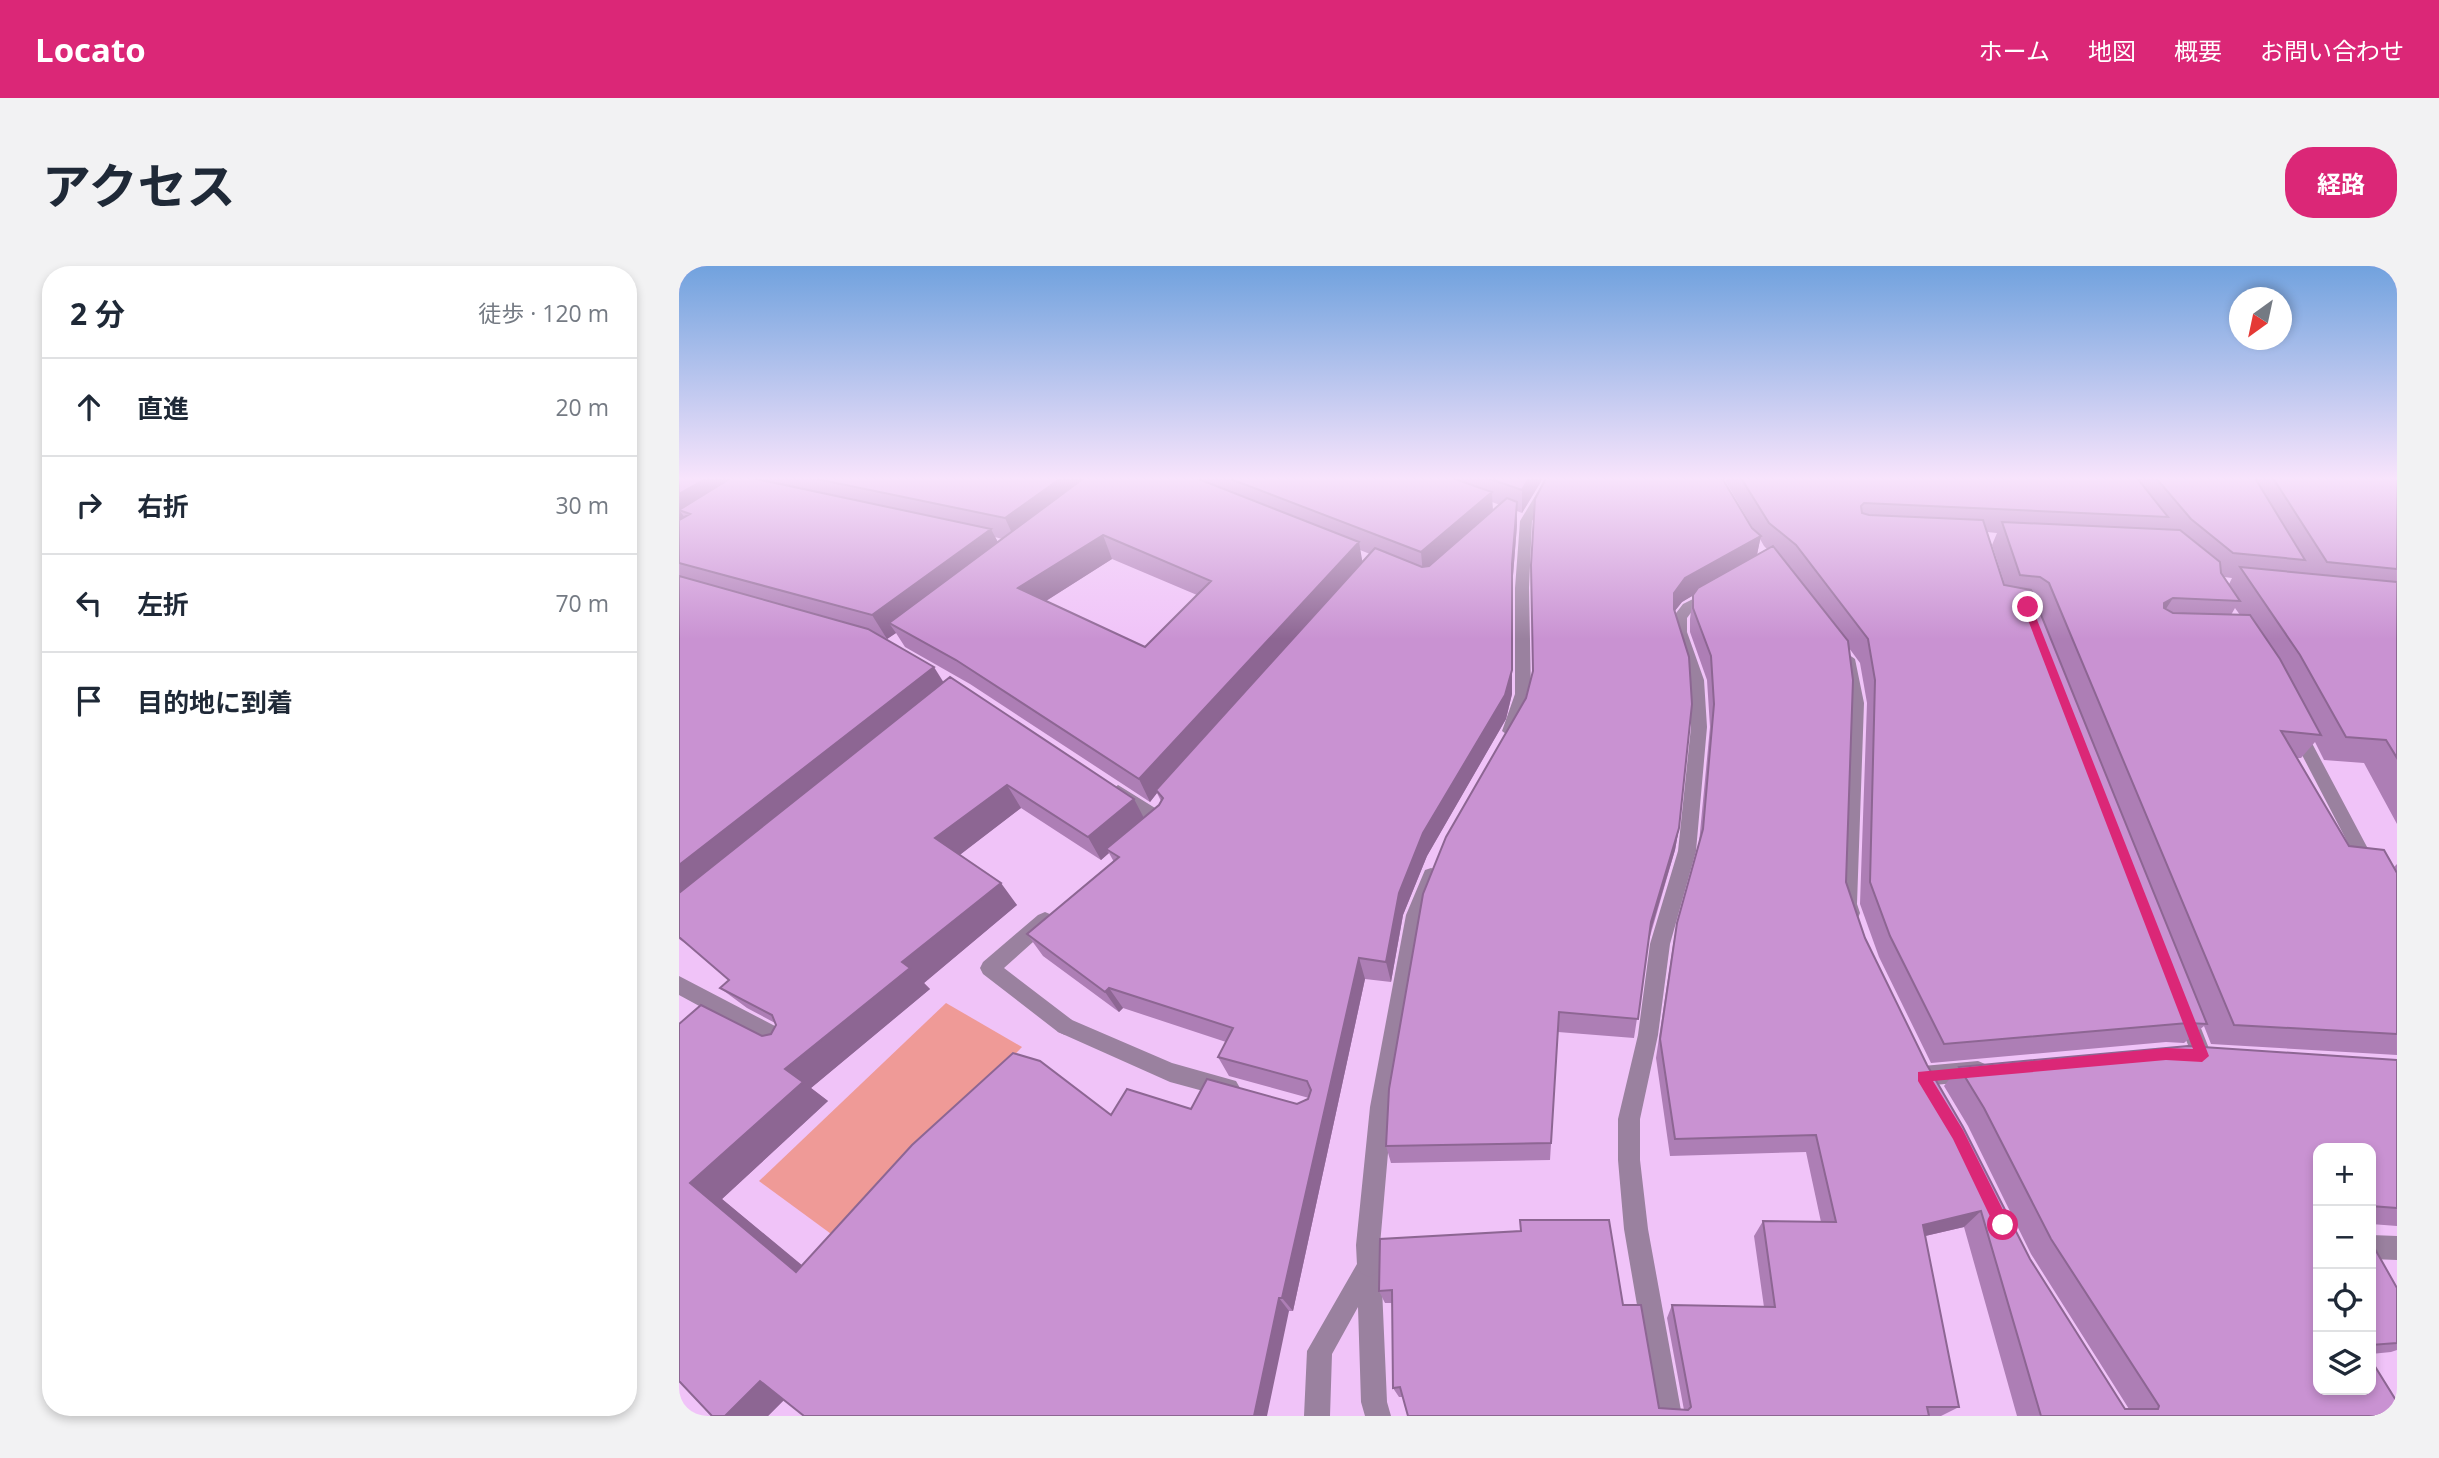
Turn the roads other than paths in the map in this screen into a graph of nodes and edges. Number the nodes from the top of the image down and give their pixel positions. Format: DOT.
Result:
graph roads {
  1 [pos="1521,532"];
  2 [pos="1723,587"];
  3 [pos="1837,644"];
  4 [pos="2290,716"];
  5 [pos="1502,747"];
  6 [pos="1108,785"];
  7 [pos="1142,838"];
  8 [pos="1439,857"];
  9 [pos="2378,885"];
  10 [pos="1061,907"];
  11 [pos="1860,937"];
  12 [pos="679,985"];
  13 [pos="2177,992"];
  14 [pos="789,1045"];
  15 [pos="1912,1053"];
  16 [pos="2178,1055"];
  17 [pos="2004,1069"];
  18 [pos="1923,1076"];
  19 [pos="1244,1092"];
  20 [pos="1937,1100"];
  21 [pos="2376,1247"];
  22 [pos="2397,1248"];
  23 [pos="1369,1265"];
  24 [pos="1317,1416"];
  25 [pos="1378,1416"];
  26 [pos="1669,1416"];
  1 -- 5 [label="street"];
  2 -- 26 [label="street"];
  3 -- 11 [label="street"];
  4 -- 9 [label="street"];
  6 -- 7 [label="street"];
  8 -- 23 [label="street"];
  10 -- 19 [label="street"];
  12 -- 14 [label="street"];
  13 -- 16 [label="street"];
  15 -- 18 [label="street"];
  17 -- 18 [label="street"];
  18 -- 20 [label="street"];
  21 -- 22 [label="street"];
  23 -- 24 [label="street"];
  23 -- 25 [label="street"];
}
